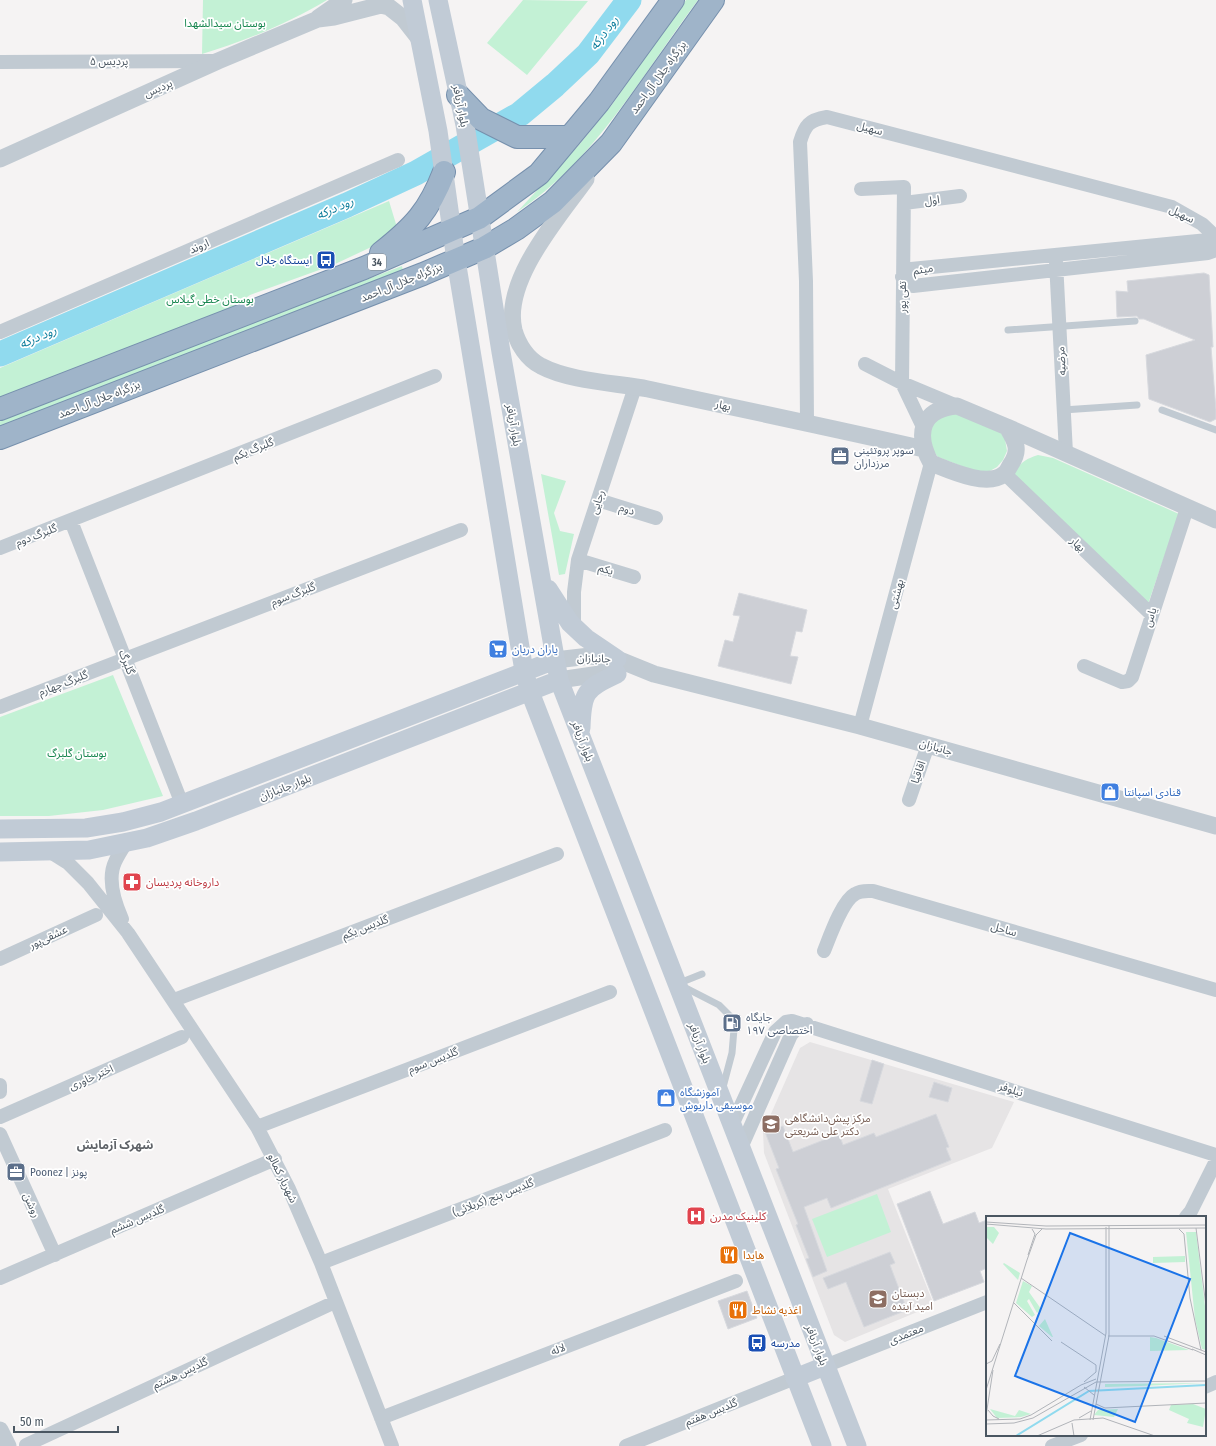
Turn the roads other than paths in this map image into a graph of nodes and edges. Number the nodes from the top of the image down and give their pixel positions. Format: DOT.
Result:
graph roads {
  1 [pos="344,0"];
  2 [pos="412,0"];
  3 [pos="438,0"];
  4 [pos="713,0"];
  5 [pos="668,6"];
  6 [pos="318,19"];
  7 [pos="689,34"];
  8 [pos="421,41"];
  9 [pos="218,61"];
  10 [pos="0,62"];
  11 [pos="458,95"];
  12 [pos="473,122"];
  13 [pos="570,137"];
  14 [pos="611,143"];
  15 [pos="0,159"];
  16 [pos="398,160"];
  17 [pos="444,172"];
  18 [pos="860,189"];
  19 [pos="960,196"];
  20 [pos="904,203"];
  21 [pos="479,218"];
  22 [pos="452,231"];
  23 [pos="1216,237"];
  24 [pos="1216,244"];
  25 [pos="484,248"];
  26 [pos="1216,250"];
  27 [pos="1056,255"];
  28 [pos="456,260"];
  29 [pos="364,268"];
  30 [pos="1056,270"];
  31 [pos="902,277"];
  32 [pos="1135,321"];
  33 [pos="1059,326"];
  34 [pos="1008,330"];
  35 [pos="0,332"];
  36 [pos="865,364"];
  37 [pos="435,376"];
  38 [pos="902,383"];
  39 [pos="635,386"];
  40 [pos="1137,405"];
  41 [pos="957,406"];
  42 [pos="0,409"];
  43 [pos="1063,410"];
  44 [pos="1162,410"];
  45 [pos="807,423"];
  46 [pos="923,426"];
  47 [pos="1007,427"];
  48 [pos="1216,430"];
  49 [pos="0,438"];
  50 [pos="1046,444"];
  51 [pos="1066,453"];
  52 [pos="928,456"];
  53 [pos="1016,456"];
  54 [pos="1005,474"];
  55 [pos="598,500"];
  56 [pos="1187,508"];
  57 [pos="656,518"];
  58 [pos="1216,520"];
  59 [pos="71,521"];
  60 [pos="461,530"];
  61 [pos="0,548"];
  62 [pos="578,560"];
  63 [pos="634,577"];
  64 [pos="543,578"];
  65 [pos="1151,614"];
  66 [pos="574,620"];
  67 [pos="125,658"];
  68 [pos="555,660"];
  69 [pos="1084,666"];
  70 [pos="617,667"];
  71 [pos="524,671"];
  72 [pos="559,680"];
  73 [pos="530,692"];
  74 [pos="0,707"];
  75 [pos="860,726"];
  76 [pos="581,736"];
  77 [pos="928,745"];
  78 [pos="909,800"];
  79 [pos="182,804"];
  80 [pos="1216,826"];
  81 [pos="86,828"];
  82 [pos="0,829"];
  83 [pos="126,843"];
  84 [pos="90,850"];
  85 [pos="49,851"];
  86 [pos="0,852"];
  87 [pos="557,854"];
  88 [pos="96,915"];
  89 [pos="128,933"];
  90 [pos="824,951"];
  91 [pos="0,959"];
  92 [pos="702,974"];
  93 [pos="677,984"];
  94 [pos="1216,990"];
  95 [pos="610,992"];
  96 [pos="174,1000"];
  97 [pos="807,1024"];
  98 [pos="182,1037"];
  99 [pos="0,1085"];
  100 [pos="0,1092"];
  101 [pos="720,1095"];
  102 [pos="0,1117"];
  103 [pos="732,1125"];
  104 [pos="256,1127"];
  105 [pos="665,1130"];
  106 [pos="0,1134"];
  107 [pos="741,1148"];
  108 [pos="1216,1155"];
  109 [pos="275,1159"];
  110 [pos="1216,1161"];
  111 [pos="1187,1216"];
  112 [pos="55,1255"];
  113 [pos="321,1263"];
  114 [pos="0,1278"];
  115 [pos="736,1281"];
  116 [pos="335,1302"];
  117 [pos="986,1302"];
  118 [pos="826,1366"];
  119 [pos="795,1378"];
  120 [pos="1216,1382"];
  121 [pos="1206,1387"];
  122 [pos="381,1418"];
  123 [pos="0,1430"];
  124 [pos="1077,1436"];
  125 [pos="26,1445"];
  126 [pos="8,1446"];
  127 [pos="390,1446"];
  128 [pos="626,1446"];
  129 [pos="822,1446"];
  130 [pos="857,1446"];
  131 [pos="1052,1446"];
  1 -- 6 [label="street"];
  2 -- 8 [label="main road"];
  3 -- 11 [label="main road, بلوار آریافر"];
  4 -- 7 [label="highway, بزرگراه جلال آل احمد"];
  5 -- 7 [label="highway"];
  5 -- 13 [label="highway, 34"];
  6 -- 8 [label="street"];
  6 -- 9 [label="street, پردیس"];
  7 -- 14 [label="highway, بزرگراه جلال آل احمد"];
  8 -- 17 [label="main road"];
  9 -- 10 [label="street, پردیس ۵"];
  9 -- 15 [label="street, پردیس"];
  11 -- 12 [label="highway"];
  12 -- 13 [label="highway"];
  12 -- 21 [label="main road, بلوار آریافر"];
  13 -- 21 [label="highway, 34"];
  14 -- 25 [label="highway, بزرگراه جلال آل احمد"];
  14 -- 39 [label="street, بهار"];
  16 -- 35 [label="street, اروند"];
  17 -- 22 [label="main road"];
  17 -- 29 [label="highway"];
  18 -- 20 [label="street, تقی پور"];
  19 -- 20 [label="street, اول"];
  20 -- 31 [label="street, تقی پور"];
  21 -- 22 [label="highway, 34"];
  21 -- 25 [label="main road, بلوار آریافر"];
  22 -- 28 [label="main road"];
  22 -- 29 [label="highway, 34"];
  23 -- 45 [label="street, سهیل"];
  24 -- 27 [label="street, میثم"];
  25 -- 28 [label="highway, بزرگراه جلال آل احمد"];
  25 -- 64 [label="main road, بلوار آریافر"];
  26 -- 30 [label="street, میثم"];
  27 -- 30 [label="street, مرضیه"];
  27 -- 31 [label="street, میثم"];
  28 -- 49 [label="highway, بزرگراه جلال آل احمد"];
  28 -- 71 [label="main road"];
  29 -- 42 [label="highway, 34"];
  30 -- 31 [label="street, میثم"];
  30 -- 33 [label="street, مرضیه"];
  31 -- 38 [label="street, تقی پور"];
  32 -- 33 [label="lane"];
  33 -- 34 [label="lane"];
  33 -- 43 [label="street, مرضیه"];
  36 -- 38 [label="street"];
  37 -- 59 [label="street, گلبرگ یکم"];
  38 -- 41 [label="street"];
  38 -- 46 [label="street"];
  39 -- 45 [label="street, بهار"];
  39 -- 55 [label="street, رجایی"];
  40 -- 43 [label="lane"];
  41 -- 46 [label="street"];
  41 -- 47 [label="street"];
  43 -- 51 [label="street, مرضیه"];
  44 -- 48 [label="lane"];
  45 -- 52 [label="street, بهار"];
  46 -- 52 [label="street"];
  47 -- 50 [label="street"];
  47 -- 53 [label="street"];
  50 -- 51 [label="street"];
  50 -- 53 [label="street"];
  51 -- 56 [label="street"];
  52 -- 54 [label="street"];
  52 -- 75 [label="street, بهشتی"];
  53 -- 54 [label="street"];
  54 -- 65 [label="street, بهار"];
  55 -- 57 [label="street, دوم"];
  55 -- 62 [label="street, رجایی"];
  56 -- 58 [label="street"];
  56 -- 65 [label="street, یاس"];
  59 -- 61 [label="street, گلبرگ دوم"];
  59 -- 67 [label="street, گلبرگ"];
  60 -- 67 [label="street, گلبرگ سوم"];
  62 -- 63 [label="street, یکم"];
  62 -- 66 [label="street, رجایی"];
  64 -- 68 [label="main road, بلوار آریافر"];
  64 -- 70 [label="main road"];
  65 -- 69 [label="street, یاس"];
  67 -- 74 [label="street, گلبرگ چهارم"];
  67 -- 79 [label="street, گلبرگ"];
  68 -- 70 [label="street, جانبازان"];
  68 -- 71 [label="main road, بلوار جانبازان"];
  68 -- 72 [label="main road, بلوار آریافر"];
  70 -- 72 [label="street, جانبازان"];
  70 -- 75 [label="street, جانبازان"];
  70 -- 76 [label="main road"];
  71 -- 73 [label="main road"];
  71 -- 79 [label="main road, بلوار جانبازان"];
  72 -- 73 [label="main road, بلوار جانبازان"];
  72 -- 76 [label="main road, بلوار آریافر"];
  73 -- 83 [label="main road, بلوار جانبازان"];
  73 -- 119 [label="main road"];
  75 -- 77 [label="street, جانبازان"];
  76 -- 93 [label="main road, بلوار آریافر"];
  77 -- 78 [label="street, اقاقیا"];
  77 -- 80 [label="street, جانبازان"];
  79 -- 81 [label="main road, بلوار جانبازان"];
  81 -- 82 [label="main road, بلوار جانبازان"];
  81 -- 84 [label="main road"];
  83 -- 84 [label="main road, بلوار جانبازان"];
  83 -- 89 [label="street"];
  84 -- 85 [label="main road, بلوار جانبازان"];
  85 -- 86 [label="main road, بلوار جانبازان"];
  85 -- 89 [label="street"];
  87 -- 96 [label="street, گلدیس یکم"];
  88 -- 91 [label="street, عشقی‌پور"];
  89 -- 96 [label="street, شهریار کمالو"];
  90 -- 94 [label="street, ساحل"];
  92 -- 93 [label="lane"];
  93 -- 101 [label="main road, بلوار آریافر"];
  93 -- 101 [label="lane"];
  95 -- 104 [label="street, گلدیس سوم"];
  96 -- 104 [label="street, شهریار کمالو"];
  97 -- 103 [label="street, نیلوفر"];
  97 -- 107 [label="street"];
  97 -- 108 [label="street, نیلوفر"];
  98 -- 102 [label="street, اختر خاوری"];
  99 -- 100 [label="street"];
  101 -- 103 [label="main road, بلوار آریافر"];
  103 -- 107 [label="main road, بلوار آریافر"];
  104 -- 109 [label="street, شهریار کمالو"];
  105 -- 113 [label="street, گلدیس پنج (کربلائی)"];
  106 -- 112 [label="street, روشن"];
  107 -- 118 [label="main road, بلوار آریافر"];
  109 -- 112 [label="street, گلدیس ششم"];
  109 -- 113 [label="street, شهریار کمالو"];
  110 -- 111 [label="street"];
  112 -- 114 [label="street, گلدیس ششم"];
  113 -- 116 [label="street, شهریار کمالو"];
  115 -- 122 [label="street, لاله"];
  116 -- 122 [label="street, شهریار کمالو"];
  116 -- 125 [label="street, گلدیس هشتم"];
  117 -- 118 [label="street, معتمدی"];
  118 -- 119 [label="main road"];
  118 -- 130 [label="main road, بلوار آریافر"];
  119 -- 128 [label="street, گلدیس هفتم"];
  119 -- 129 [label="main road"];
  120 -- 121 [label="street"];
  122 -- 127 [label="street, شهریار کمالو"];
  123 -- 126 [label="street"];
  124 -- 131 [label="street"];
}
